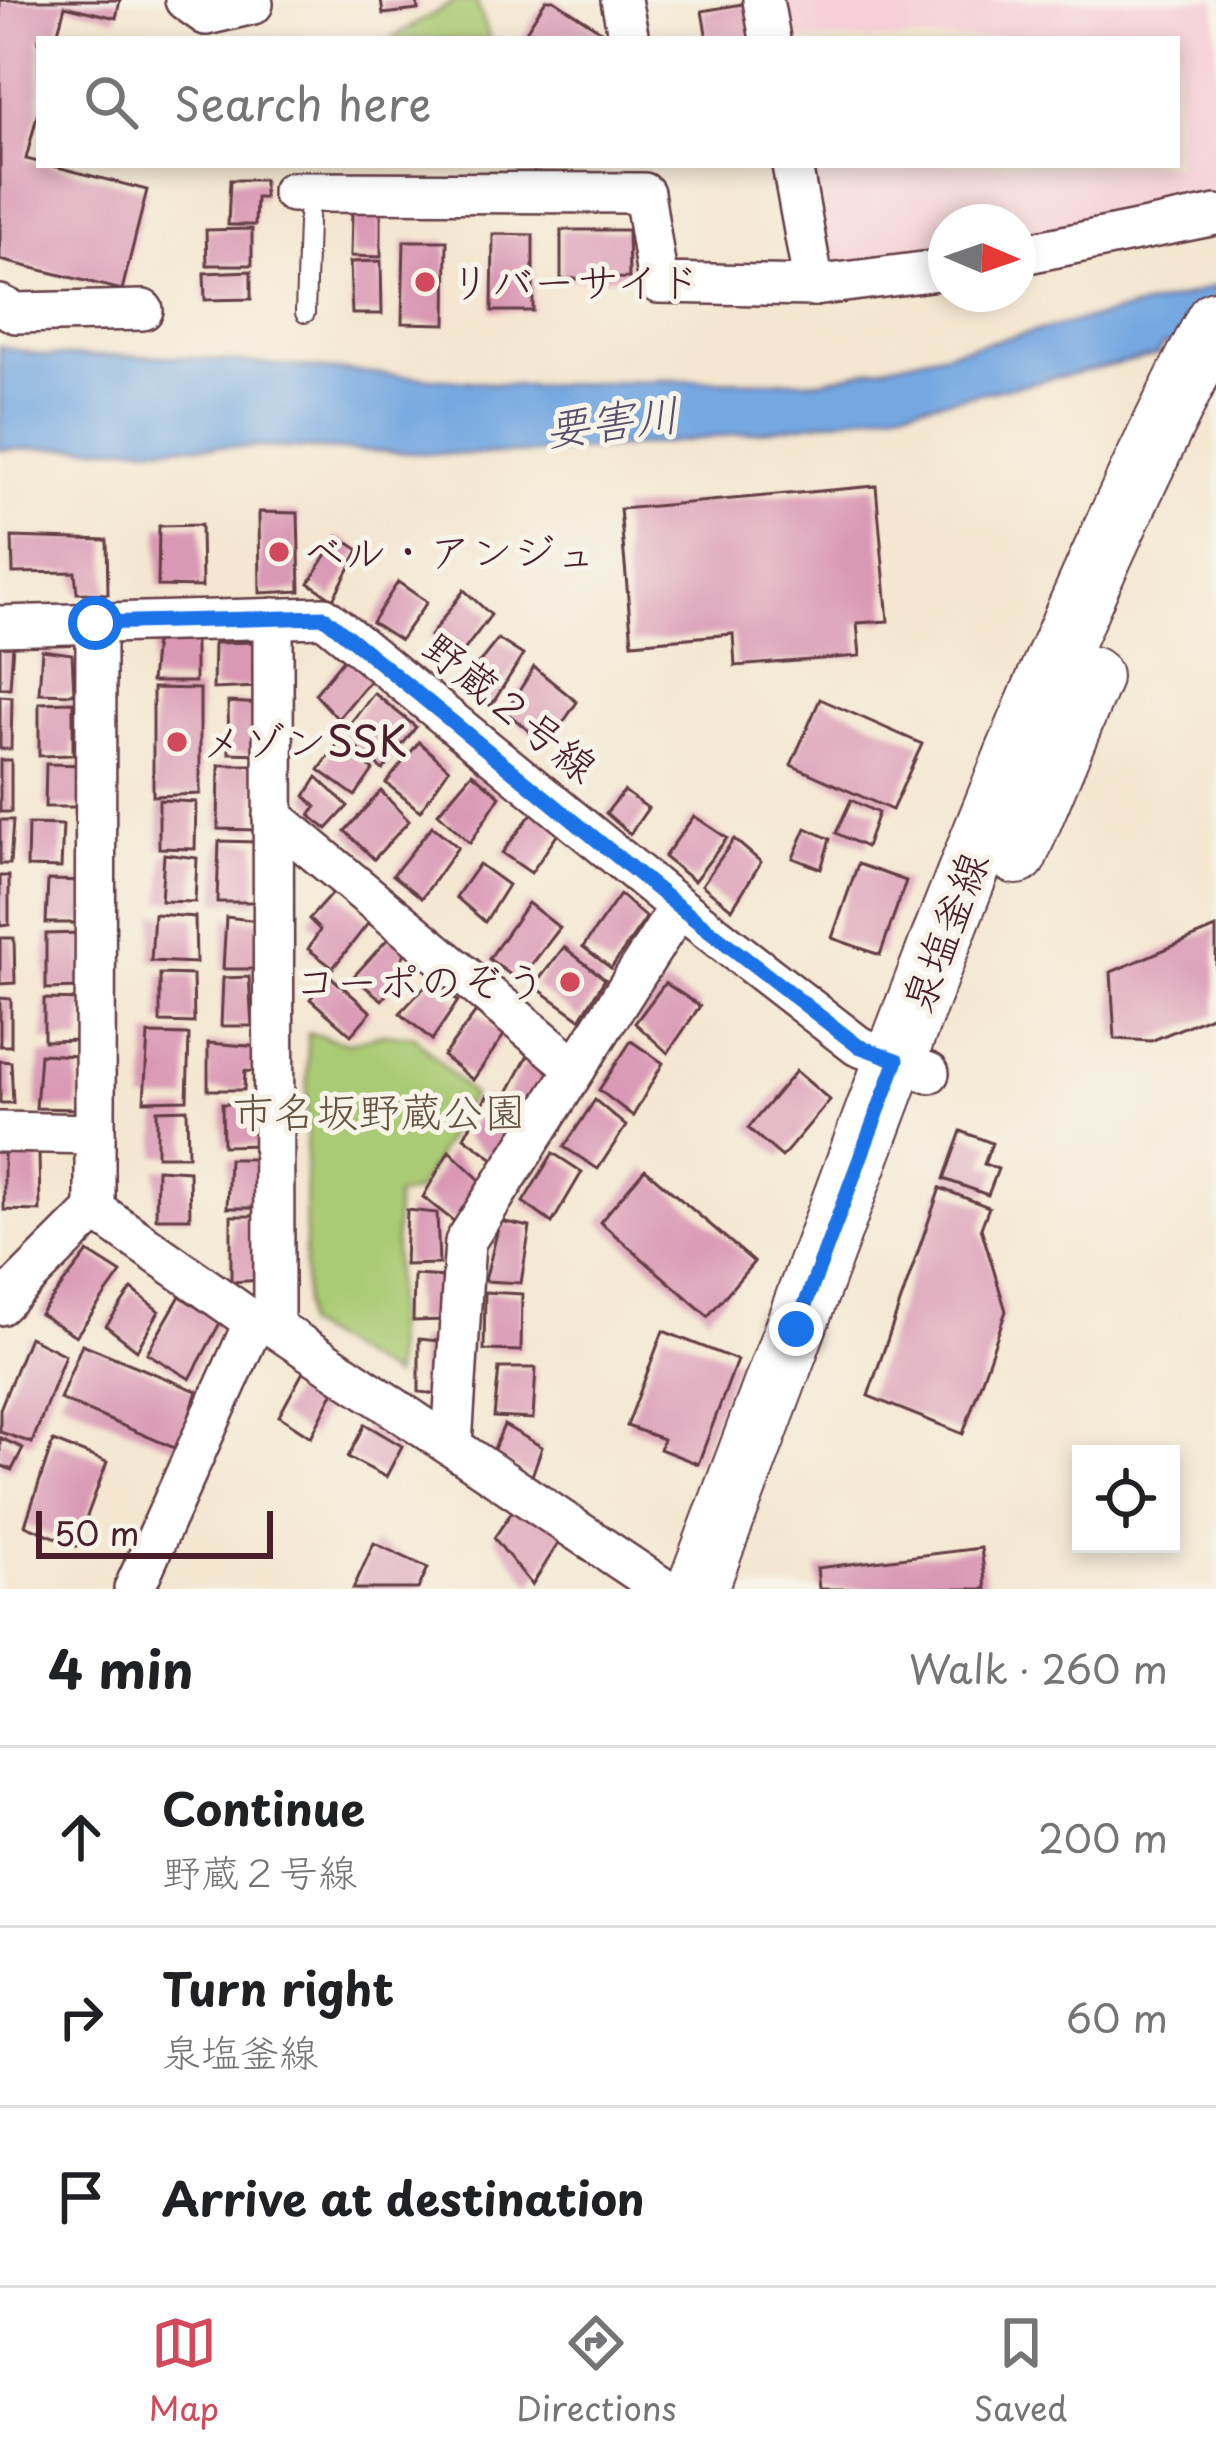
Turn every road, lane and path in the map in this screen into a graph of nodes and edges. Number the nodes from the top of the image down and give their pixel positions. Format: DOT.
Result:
graph roads {
  1 [pos="185,0"];
  2 [pos="621,0"];
  3 [pos="763,0"];
  4 [pos="253,2"];
  5 [pos="628,36"];
  6 [pos="769,36"];
  7 [pos="793,168"];
  8 [pos="300,192"];
  9 [pos="1216,215"];
  10 [pos="1036,251"];
  11 [pos="928,271"];
  12 [pos="814,286"];
  13 [pos="0,305"];
  14 [pos="143,310"];
  15 [pos="305,314"];
  16 [pos="1216,321"];
  17 [pos="1196,414"];
  18 [pos="273,619"];
  19 [pos="95,623"];
  20 [pos="0,626"];
  21 [pos="273,817"];
  22 [pos="679,907"];
  23 [pos="913,1067"];
  24 [pos="576,1068"];
  25 [pos="0,1132"];
  26 [pos="95,1134"];
  27 [pos="95,1210"];
  28 [pos="0,1305"];
  29 [pos="264,1325"];
  30 [pos="452,1444"];
  31 [pos="134,1589"];
  32 [pos="664,1589"];
  33 [pos="697,1589"];
  34 [pos="736,1589"];
  1 -- 4 [label="street"];
  2 -- 5 [label="street"];
  3 -- 6 [label="street"];
  7 -- 12 [label="street"];
  8 -- 12 [label="street"];
  8 -- 15 [label="lane"];
  9 -- 10 [label="street"];
  11 -- 12 [label="street"];
  13 -- 14 [label="street"];
  16 -- 17 [label="main road, 泉塩釜線"];
  17 -- 23 [label="main road, 泉塩釜線"];
  18 -- 19 [label="street, 野蔵２号線"];
  18 -- 21 [label="street"];
  18 -- 22 [label="street, 野蔵２号線"];
  19 -- 20 [label="street, 野蔵２号線"];
  19 -- 26 [label="street"];
  21 -- 24 [label="street"];
  21 -- 29 [label="street"];
  22 -- 23 [label="street, 野蔵２号線"];
  22 -- 24 [label="street"];
  23 -- 33 [label="main road, 泉塩釜線"];
  23 -- 34 [label="main road"];
  24 -- 30 [label="street"];
  25 -- 26 [label="street"];
  26 -- 27 [label="street"];
  27 -- 28 [label="street"];
  27 -- 29 [label="street"];
  29 -- 30 [label="street"];
  29 -- 31 [label="street"];
  30 -- 32 [label="street"];
}
